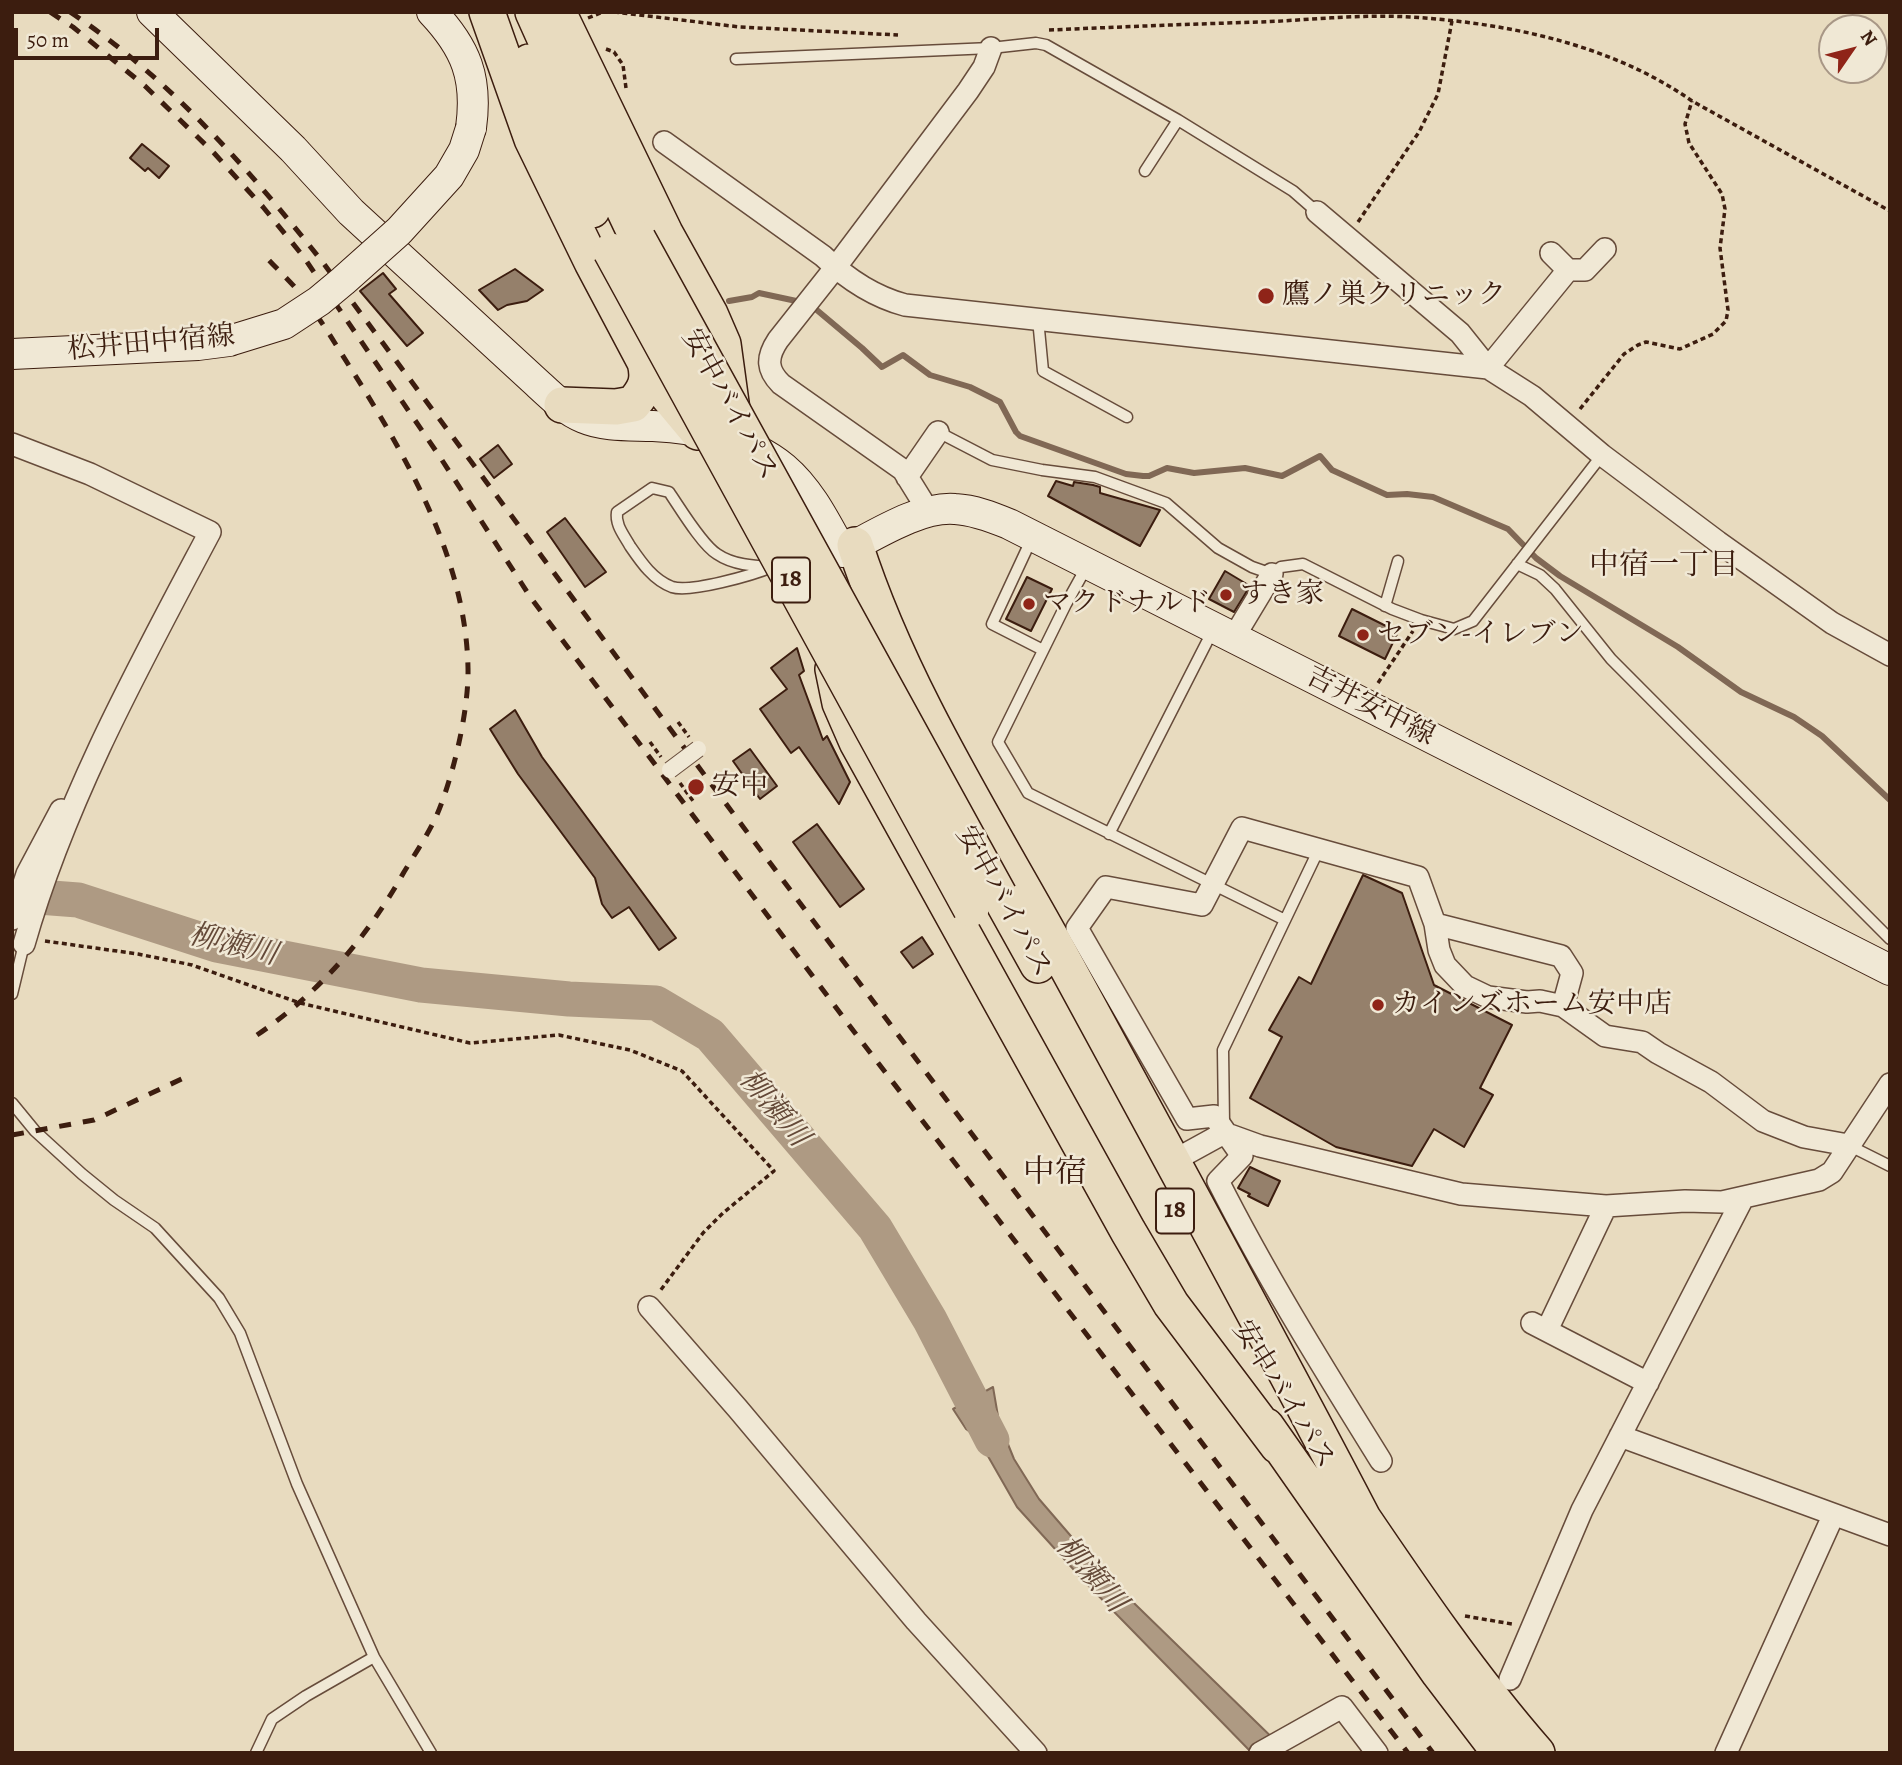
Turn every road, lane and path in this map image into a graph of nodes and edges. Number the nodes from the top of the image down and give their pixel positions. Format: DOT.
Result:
graph roads {
  1 [pos="152,12"];
  2 [pos="432,12"];
  3 [pos="487,12"];
  4 [pos="509,12"];
  5 [pos="533,12"];
  6 [pos="558,12"];
  7 [pos="614,12"];
  8 [pos="1452,21"];
  9 [pos="1048,30"];
  10 [pos="909,36"];
  11 [pos="991,48"];
  12 [pos="736,60"];
  13 [pos="1692,101"];
  14 [pos="1178,120"];
  15 [pos="664,142"];
  16 [pos="1145,171"];
  17 [pos="1890,211"];
  18 [pos="1317,212"];
  19 [pos="1346,239"];
  20 [pos="625,245"];
  21 [pos="1605,249"];
  22 [pos="1551,253"];
  23 [pos="835,268"];
  24 [pos="1568,270"];
  25 [pos="1038,320"];
  26 [pos="12,354"];
  27 [pos="645,362"];
  28 [pos="1488,368"];
  29 [pos="562,405"];
  30 [pos="1127,417"];
  31 [pos="1567,424"];
  32 [pos="734,429"];
  33 [pos="698,432"];
  34 [pos="938,432"];
  35 [pos="12,444"];
  36 [pos="1602,455"];
  37 [pos="907,477"];
  38 [pos="929,512"];
  39 [pos="1033,536"];
  40 [pos="848,548"];
  41 [pos="1398,561"];
  42 [pos="1088,564"];
  43 [pos="1517,564"];
  44 [pos="772,567"];
  45 [pos="1272,574"];
  46 [pos="1385,606"];
  47 [pos="1421,620"];
  48 [pos="1224,632"];
  49 [pos="1043,650"];
  50 [pos="1890,655"];
  51 [pos="1363,705"];
  52 [pos="946,747"];
  53 [pos="698,749"];
  54 [pos="670,770"];
  55 [pos="882,787"];
  56 [pos="693,801"];
  57 [pos="1109,834"];
  58 [pos="1319,849"];
  59 [pos="1212,885"];
  60 [pos="985,902"];
  61 [pos="1286,920"];
  62 [pos="1435,924"];
  63 [pos="22,933"];
  64 [pos="1890,939"];
  65 [pos="1890,970"];
  66 [pos="12,994"];
  67 [pos="1563,1006"];
  68 [pos="1890,1084"];
  69 [pos="12,1103"];
  70 [pos="1224,1133"];
  71 [pos="1848,1145"];
  72 [pos="1173,1161"];
  73 [pos="1890,1166"];
  74 [pos="1743,1198"];
  75 [pos="1606,1206"];
  76 [pos="649,1307"];
  77 [pos="1648,1382"];
  78 [pos="1620,1436"];
  79 [pos="1278,1446"];
  80 [pos="1381,1461"];
  81 [pos="1833,1516"];
  82 [pos="1364,1520"];
  83 [pos="1888,1531"];
  84 [pos="1462,1615"];
  85 [pos="1531,1629"];
  86 [pos="374,1657"];
  87 [pos="1510,1679"];
  88 [pos="256,1753"];
  89 [pos="431,1753"];
  90 [pos="1036,1753"];
  91 [pos="1260,1753"];
  92 [pos="1377,1753"];
  93 [pos="1500,1753"];
  94 [pos="1537,1753"];
  95 [pos="1726,1753"];
  1 -- 29 [label="main road"];
  2 -- 26 [label="main road, 松井田中宿線, bridge"];
  3 -- 27 [label="highway"];
  4 -- 20 [label="highway, 安中バイパス / 18"];
  5 -- 20 [label="highway, 安中バイパス / 18"];
  6 -- 32 [label="highway"];
  7 -- 10 [label="path"];
  8 -- 9 [label="path"];
  8 -- 13 [label="path"];
  8 -- 19 [label="path"];
  11 -- 12 [label="lane"];
  11 -- 14 [label="lane"];
  11 -- 23 [label="street"];
  13 -- 17 [label="path"];
  13 -- 31 [label="path"];
  14 -- 16 [label="lane"];
  14 -- 18 [label="lane"];
  15 -- 23 [label="street"];
  18 -- 19 [label="street"];
  19 -- 28 [label="street"];
  20 -- 60 [label="highway, 安中バイパス / 18, bridge"];
  21 -- 24 [label="street"];
  22 -- 24 [label="street"];
  23 -- 25 [label="street"];
  23 -- 37 [label="street"];
  24 -- 28 [label="street"];
  25 -- 28 [label="street"];
  25 -- 30 [label="lane"];
  27 -- 29 [label="highway"];
  27 -- 33 [label="highway"];
  28 -- 31 [label="street"];
  29 -- 33 [label="main road"];
  31 -- 36 [label="street"];
  32 -- 33 [label="main road"];
  32 -- 40 [label="main road"];
  33 -- 40 [label="main road"];
  34 -- 37 [label="street"];
  34 -- 45 [label="lane"];
  35 -- 63 [label="street"];
  36 -- 43 [label="lane"];
  36 -- 50 [label="street"];
  37 -- 38 [label="street"];
  38 -- 39 [label="main road, 吉井安中線"];
  38 -- 40 [label="main road, 吉井安中線"];
  39 -- 42 [label="main road, 吉井安中線"];
  39 -- 49 [label="lane"];
  40 -- 52 [label="highway"];
  40 -- 55 [label="highway"];
  41 -- 46 [label="lane"];
  42 -- 48 [label="main road, 吉井安中線"];
  42 -- 49 [label="lane"];
  43 -- 47 [label="lane"];
  43 -- 64 [label="lane"];
  44 -- 44 [label="lane"];
  45 -- 46 [label="lane"];
  45 -- 48 [label="street"];
  46 -- 47 [label="lane"];
  47 -- 51 [label="path"];
  48 -- 51 [label="main road, 吉井安中線"];
  48 -- 57 [label="lane"];
  49 -- 57 [label="lane"];
  51 -- 65 [label="main road, 吉井安中線"];
  52 -- 55 [label="highway"];
  52 -- 72 [label="highway"];
  53 -- 54 [label="street, bridge"];
  54 -- 56 [label="path"];
  55 -- 79 [label="highway"];
  57 -- 59 [label="lane"];
  58 -- 59 [label="street"];
  58 -- 61 [label="lane"];
  58 -- 62 [label="street"];
  59 -- 61 [label="lane"];
  59 -- 70 [label="street"];
  60 -- 79 [label="highway, 安中バイパス / 18"];
  60 -- 82 [label="highway, 安中バイパス / 18"];
  61 -- 70 [label="lane"];
  62 -- 67 [label="street"];
  62 -- 67 [label="street"];
  63 -- 66 [label="lane"];
  63 -- 76 [label="path"];
  67 -- 71 [label="street"];
  68 -- 71 [label="street"];
  69 -- 86 [label="lane"];
  70 -- 72 [label="street"];
  70 -- 75 [label="street"];
  70 -- 80 [label="street"];
  71 -- 73 [label="lane"];
  71 -- 74 [label="street"];
  72 -- 82 [label="highway"];
  74 -- 75 [label="street"];
  74 -- 77 [label="street"];
  75 -- 77 [label="street"];
  76 -- 90 [label="street"];
  77 -- 78 [label="street"];
  78 -- 81 [label="street"];
  78 -- 85 [label="street"];
  79 -- 93 [label="highway, 安中バイパス / 18"];
  81 -- 83 [label="street"];
  81 -- 95 [label="street"];
  82 -- 94 [label="highway, 安中バイパス / 18"];
  84 -- 85 [label="path"];
  85 -- 87 [label="street"];
  86 -- 88 [label="lane"];
  86 -- 89 [label="lane"];
  91 -- 92 [label="street"];
}
